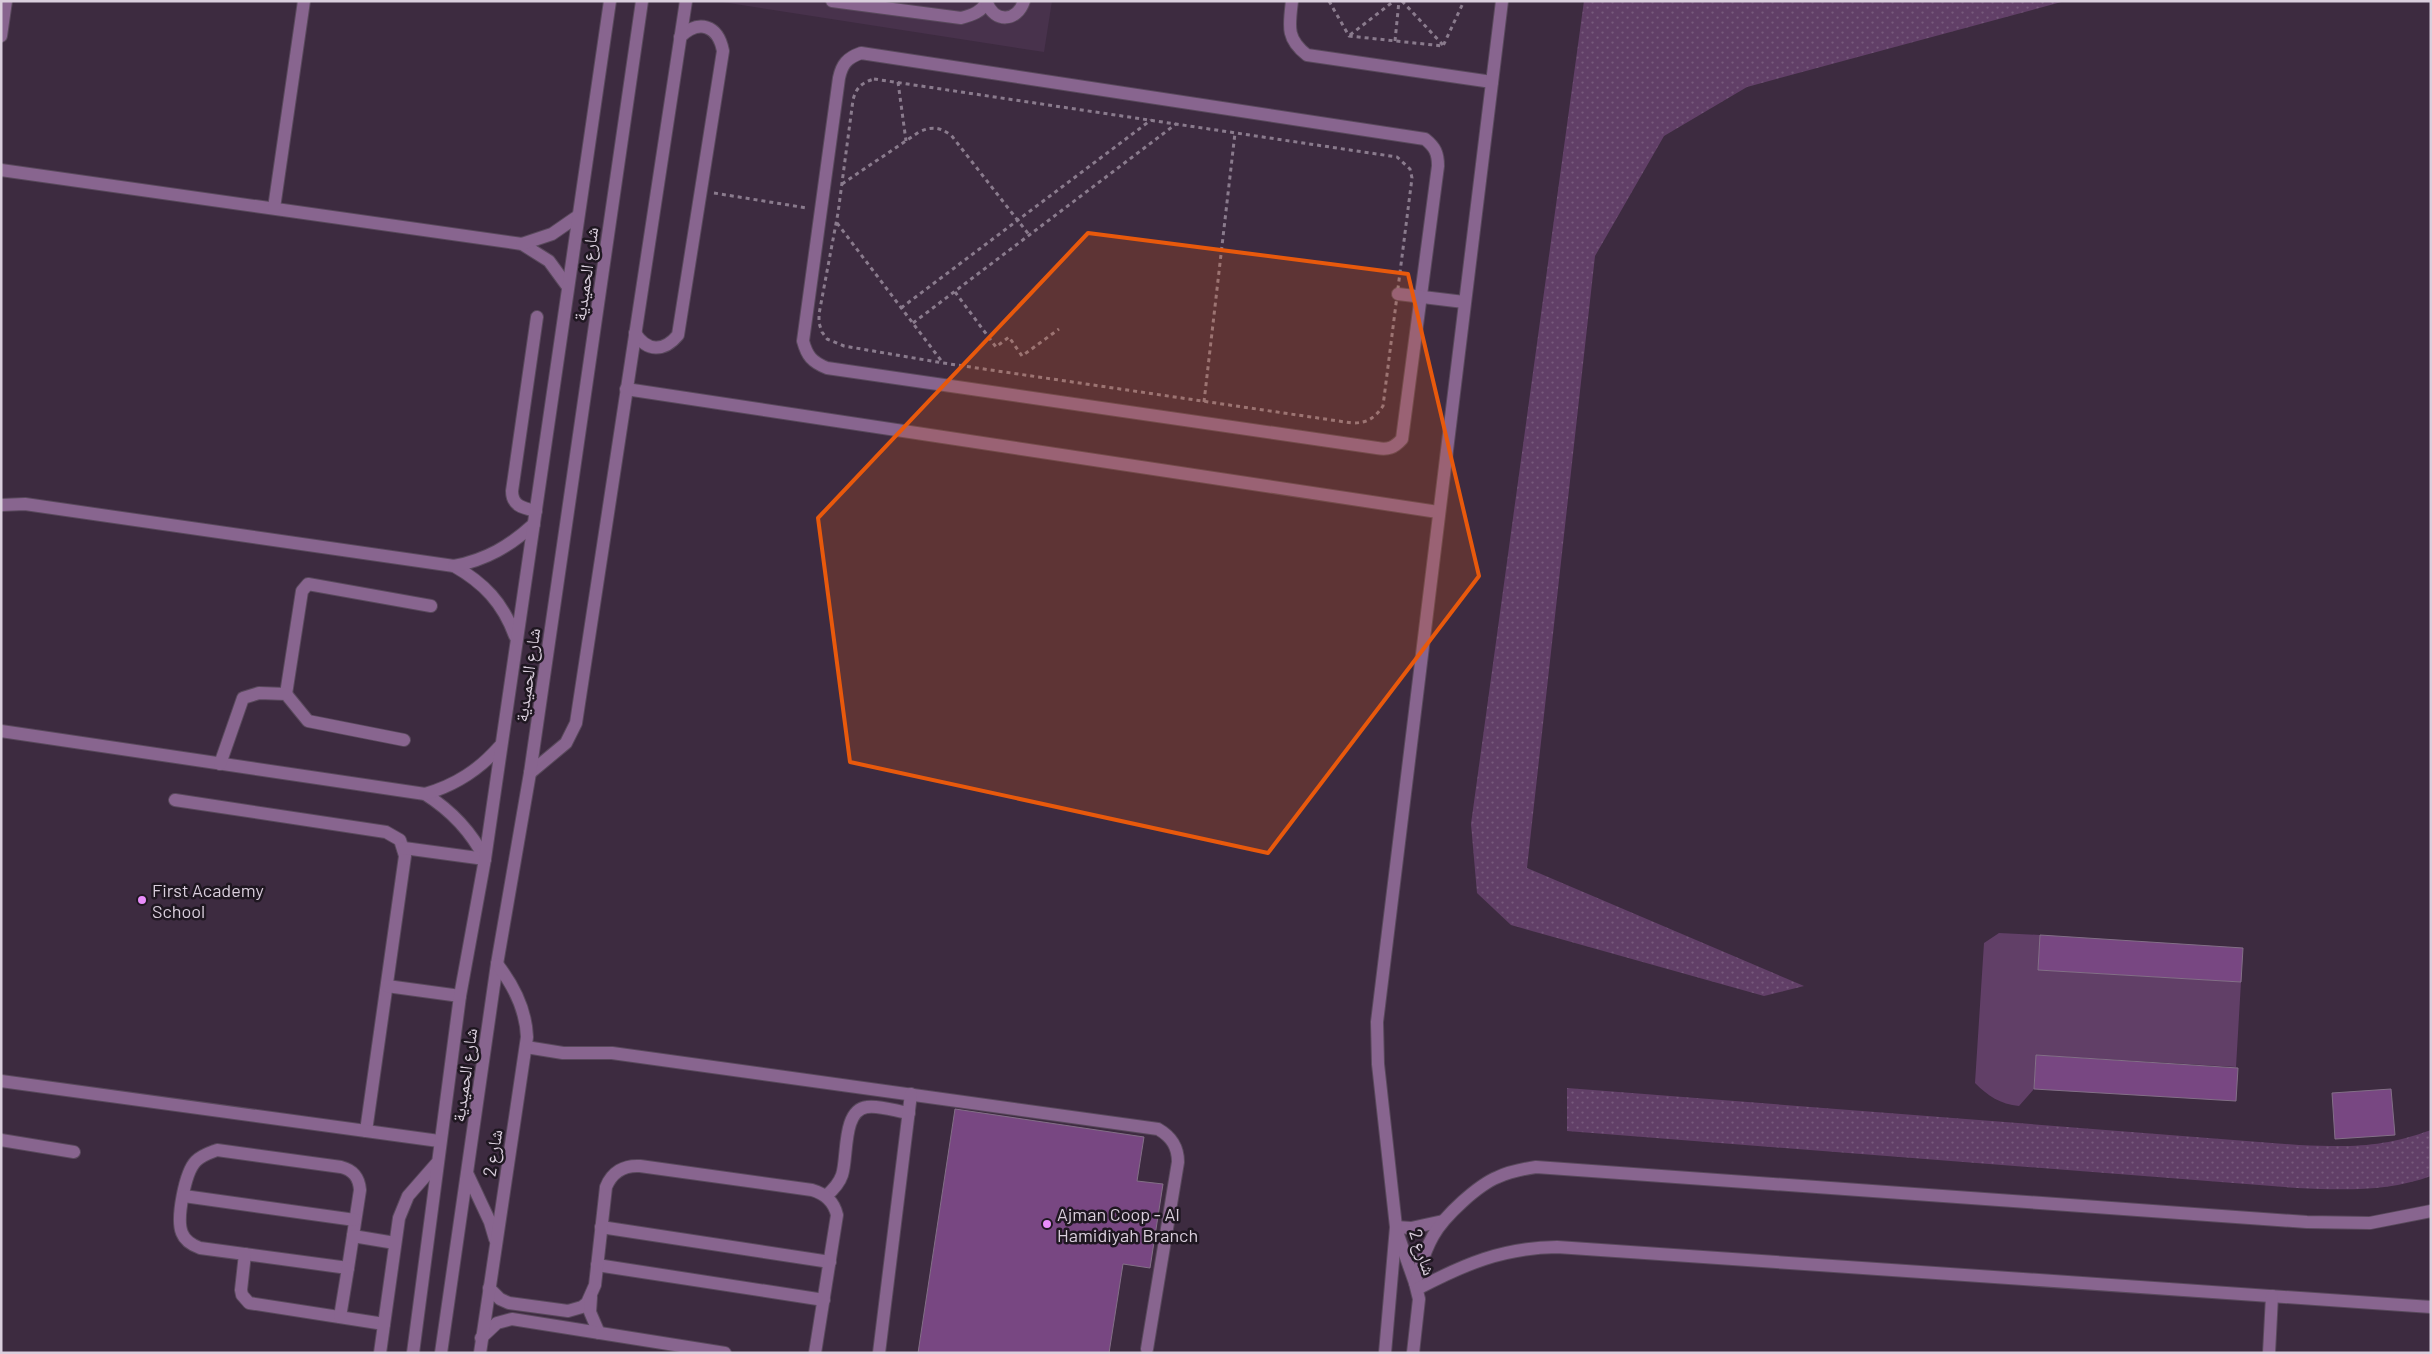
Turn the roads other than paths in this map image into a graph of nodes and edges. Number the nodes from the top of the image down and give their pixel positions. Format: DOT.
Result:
graph roads {
  1 [pos="6,1"];
  2 [pos="304,1"];
  3 [pos="610,1"];
  4 [pos="642,1"];
  5 [pos="686,1"];
  6 [pos="832,1"];
  7 [pos="1024,1"];
  8 [pos="1292,1"];
  9 [pos="1502,1"];
  10 [pos="987,2"];
  11 [pos="1,36"];
  12 [pos="680,37"];
  13 [pos="1492,82"];
  14 [pos="1,170"];
  15 [pos="274,208"];
  16 [pos="578,216"];
  17 [pos="522,244"];
  18 [pos="568,287"];
  19 [pos="1398,294"];
  20 [pos="1420,296"];
  21 [pos="1464,302"];
  22 [pos="537,317"];
  23 [pos="635,333"];
  24 [pos="626,389"];
  25 [pos="1,496"];
  26 [pos="25,504"];
  27 [pos="1,505"];
  28 [pos="1438,512"];
  29 [pos="535,518"];
  30 [pos="454,566"];
  31 [pos="431,606"];
  32 [pos="516,638"];
  33 [pos="286,694"];
  34 [pos="1,731"];
  35 [pos="404,740"];
  36 [pos="500,746"];
  37 [pos="220,764"];
  38 [pos="530,773"];
  39 [pos="425,794"];
  40 [pos="175,800"];
  41 [pos="404,848"];
  42 [pos="485,859"];
  43 [pos="498,964"];
  44 [pos="387,986"];
  45 [pos="460,996"];
  46 [pos="526,1047"];
  47 [pos="1,1081"];
  48 [pos="911,1094"];
  49 [pos="908,1113"];
  50 [pos="366,1131"];
  51 [pos="1,1140"];
  52 [pos="439,1141"];
  53 [pos="74,1152"];
  54 [pos="436,1164"];
  55 [pos="467,1174"];
  56 [pos="184,1196"];
  57 [pos="826,1196"];
  58 [pos="2431,1211"];
  59 [pos="355,1220"];
  60 [pos="1443,1220"];
  61 [pos="1396,1227"];
  62 [pos="601,1228"];
  63 [pos="353,1236"];
  64 [pos="396,1243"];
  65 [pos="496,1244"];
  66 [pos="245,1254"];
  67 [pos="830,1262"];
  68 [pos="597,1265"];
  69 [pos="348,1268"];
  70 [pos="1416,1286"];
  71 [pos="489,1288"];
  72 [pos="2272,1296"];
  73 [pos="591,1297"];
  74 [pos="824,1300"];
  75 [pos="2431,1307"];
  76 [pos="340,1318"];
  77 [pos="384,1324"];
  78 [pos="599,1333"];
  79 [pos="482,1336"];
  80 [pos="1147,1349"];
  81 [pos="380,1353"];
  82 [pos="413,1353"];
  83 [pos="441,1353"];
  84 [pos="472,1353"];
  85 [pos="480,1353"];
  86 [pos="725,1353"];
  87 [pos="815,1353"];
  88 [pos="879,1353"];
  89 [pos="1385,1353"];
  90 [pos="1413,1353"];
  91 [pos="2269,1353"];
  1 -- 11 [label="street"];
  2 -- 15 [label="street"];
  3 -- 16 [label="street, شارع الحميدية"];
  4 -- 38 [label="street, شارع الحميدية"];
  5 -- 12 [label="street"];
  6 -- 10 [label="street"];
  7 -- 10 [label="street"];
  8 -- 13 [label="street"];
  9 -- 13 [label="street"];
  12 -- 23 [label="street"];
  12 -- 23 [label="street"];
  13 -- 21 [label="street"];
  14 -- 15 [label="street"];
  15 -- 17 [label="street"];
  16 -- 17 [label="street"];
  16 -- 18 [label="street, شارع الحميدية"];
  17 -- 18 [label="street"];
  18 -- 29 [label="street, شارع الحميدية"];
  19 -- 20 [label="street"];
  20 -- 20 [label="street"];
  20 -- 21 [label="street"];
  21 -- 28 [label="street"];
  22 -- 29 [label="street"];
  23 -- 24 [label="street"];
  24 -- 28 [label="street"];
  24 -- 38 [label="street"];
  25 -- 26 [label="street"];
  26 -- 27 [label="street"];
  26 -- 30 [label="street"];
  28 -- 61 [label="street"];
  29 -- 30 [label="street"];
  29 -- 32 [label="street, شارع الحميدية"];
  30 -- 32 [label="street"];
  31 -- 33 [label="street"];
  32 -- 36 [label="street, شارع الحميدية"];
  33 -- 35 [label="street"];
  33 -- 37 [label="street"];
  34 -- 37 [label="street"];
  36 -- 39 [label="street"];
  36 -- 42 [label="street, شارع الحميدية"];
  37 -- 39 [label="street"];
  38 -- 43 [label="street, شارع الحميدية"];
  39 -- 42 [label="street"];
  40 -- 41 [label="street"];
  41 -- 42 [label="street"];
  41 -- 44 [label="street"];
  42 -- 45 [label="street, شارع الحميدية"];
  43 -- 46 [label="street, شارع 2"];
  43 -- 55 [label="street, شارع الحميدية"];
  44 -- 45 [label="street"];
  44 -- 50 [label="street"];
  45 -- 52 [label="street, شارع الحميدية"];
  46 -- 48 [label="street"];
  46 -- 65 [label="street, شارع 2"];
  47 -- 50 [label="street"];
  48 -- 49 [label="street"];
  48 -- 80 [label="street"];
  49 -- 57 [label="street"];
  49 -- 88 [label="street"];
  50 -- 52 [label="street"];
  51 -- 53 [label="street"];
  52 -- 54 [label="street, شارع الحميدية"];
  54 -- 64 [label="street"];
  54 -- 82 [label="street, شارع الحميدية"];
  55 -- 65 [label="street"];
  55 -- 83 [label="street, شارع الحميدية"];
  56 -- 59 [label="street"];
  56 -- 59 [label="street"];
  56 -- 66 [label="street"];
  57 -- 62 [label="street"];
  57 -- 67 [label="street"];
  58 -- 60 [label="street"];
  59 -- 63 [label="street"];
  60 -- 61 [label="street"];
  60 -- 70 [label="street"];
  61 -- 70 [label="street, شارع 2"];
  61 -- 89 [label="street, شارع 2"];
  62 -- 67 [label="street"];
  62 -- 68 [label="street"];
  63 -- 64 [label="street"];
  63 -- 69 [label="street"];
  64 -- 77 [label="street"];
  65 -- 71 [label="street, شارع 2"];
  66 -- 69 [label="street"];
  66 -- 76 [label="street"];
  67 -- 74 [label="street"];
  68 -- 73 [label="street"];
  68 -- 74 [label="street"];
  69 -- 76 [label="street"];
  70 -- 72 [label="street"];
  70 -- 90 [label="street, شارع 2"];
  71 -- 73 [label="street"];
  71 -- 79 [label="street, شارع 2"];
  72 -- 75 [label="street"];
  72 -- 91 [label="street"];
  73 -- 78 [label="street"];
  74 -- 87 [label="street"];
  76 -- 77 [label="street"];
  77 -- 81 [label="street"];
  78 -- 79 [label="street"];
  78 -- 86 [label="street"];
  79 -- 84 [label="street"];
  79 -- 85 [label="street, شارع 2"];
}
